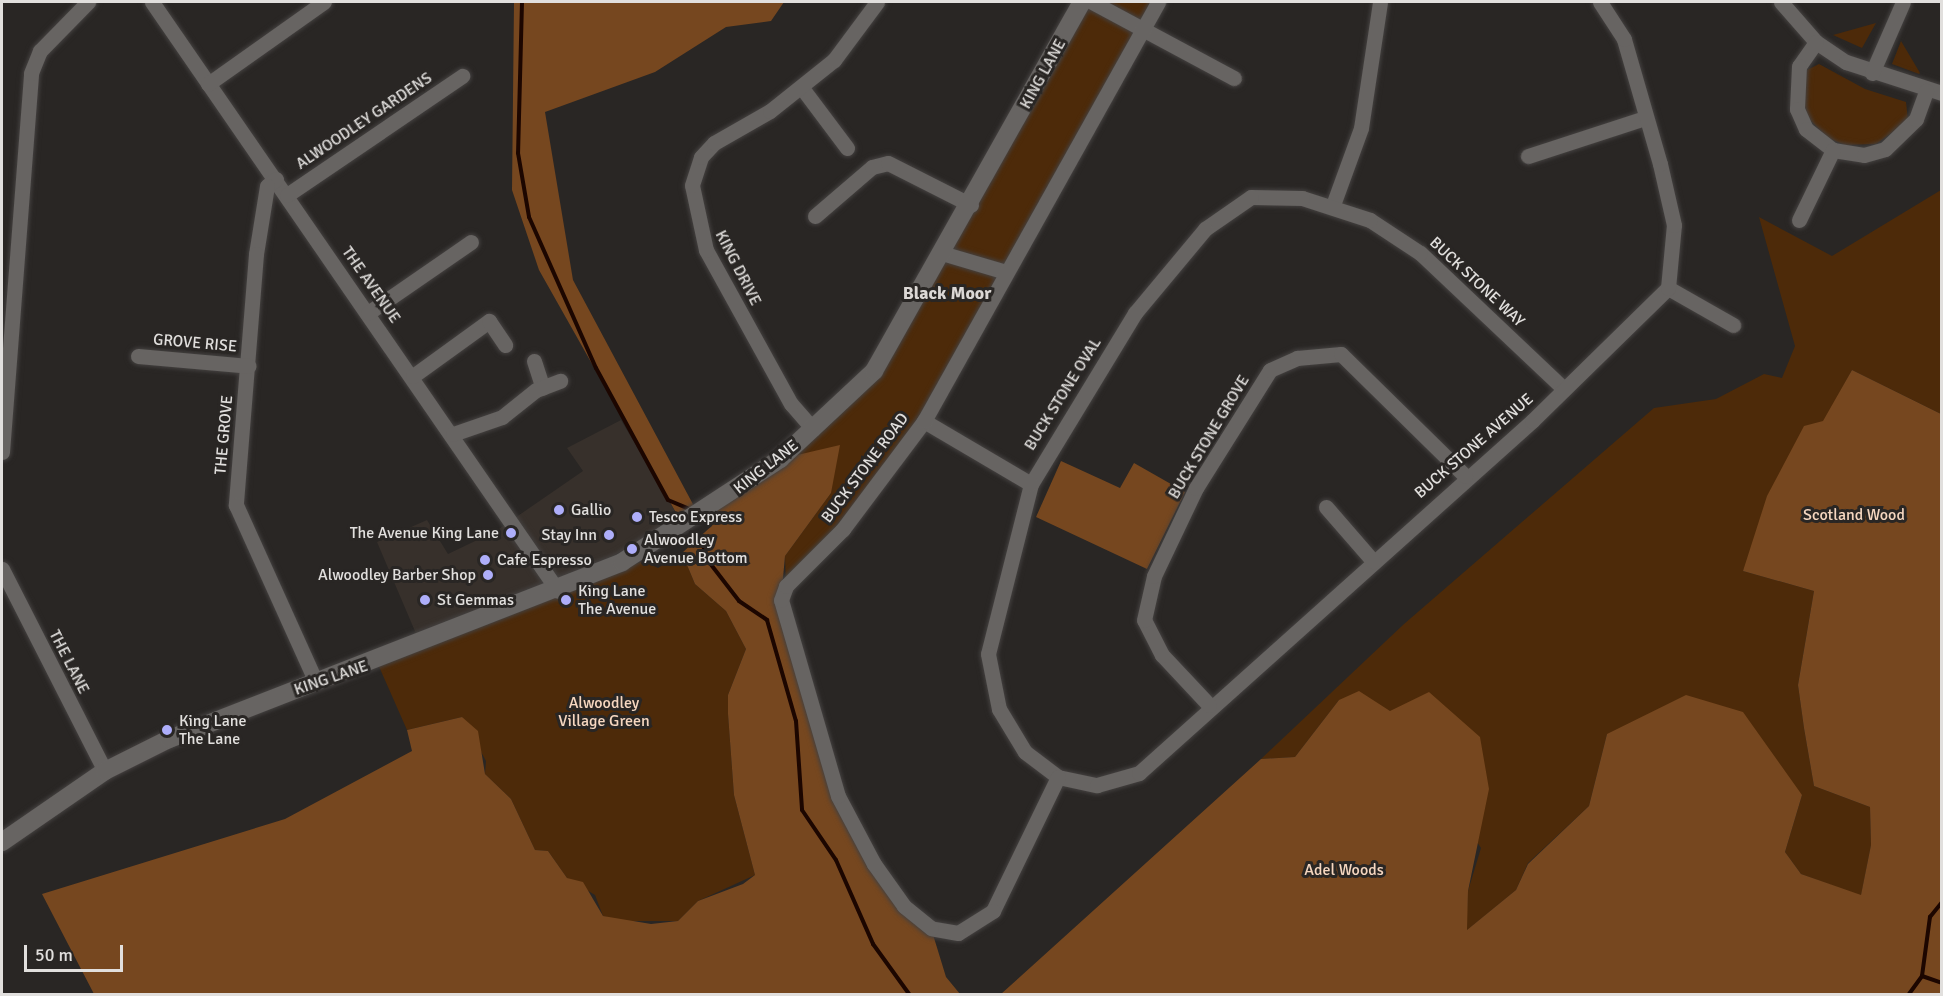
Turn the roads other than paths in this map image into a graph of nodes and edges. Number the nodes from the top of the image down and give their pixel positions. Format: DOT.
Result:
graph roads {
  1 [pos="88,2"];
  2 [pos="152,2"];
  3 [pos="324,2"];
  4 [pos="877,2"];
  5 [pos="1082,2"];
  6 [pos="1092,2"];
  7 [pos="1158,2"];
  8 [pos="1380,2"];
  9 [pos="1600,2"];
  10 [pos="1781,2"];
  11 [pos="1903,2"];
  12 [pos="1142,30"];
  13 [pos="1816,42"];
  14 [pos="1872,73"];
  15 [pos="462,76"];
  16 [pos="1234,78"];
  17 [pos="208,84"];
  18 [pos="802,88"];
  19 [pos="1934,92"];
  20 [pos="1645,118"];
  21 [pos="847,148"];
  22 [pos="1833,150"];
  23 [pos="1528,156"];
  24 [pos="276,179"];
  25 [pos="287,195"];
  26 [pos="1251,197"];
  27 [pos="1333,205"];
  28 [pos="971,206"];
  29 [pos="815,216"];
  30 [pos="1799,220"];
  31 [pos="471,242"];
  32 [pos="945,254"];
  33 [pos="9,271"];
  34 [pos="1006,272"];
  35 [pos="1668,288"];
  36 [pos="368,313"];
  37 [pos="1733,325"];
  38 [pos="505,345"];
  39 [pos="138,356"];
  40 [pos="534,361"];
  41 [pos="249,366"];
  42 [pos="414,376"];
  43 [pos="560,381"];
  44 [pos="543,387"];
  45 [pos="1564,389"];
  46 [pos="924,420"];
  47 [pos="813,429"];
  48 [pos="453,435"];
  49 [pos="2,451"];
  50 [pos="1465,476"];
  51 [pos="1031,484"];
  52 [pos="1326,507"];
  53 [pos="1373,561"];
  54 [pos="2,569"];
  55 [pos="558,591"];
  56 [pos="7,592"];
  57 [pos="316,682"];
  58 [pos="1209,705"];
  59 [pos="105,771"];
  60 [pos="1058,777"];
  61 [pos="2,842"];
  1 -- 33 [label="street"];
  2 -- 17 [label="street, THE AVENUE"];
  3 -- 17 [label="street"];
  4 -- 18 [label="street, KING DRIVE"];
  5 -- 28 [label="street, KING LANE"];
  6 -- 12 [label="street"];
  7 -- 12 [label="street, BUCK STONE ROAD"];
  8 -- 27 [label="street"];
  9 -- 20 [label="street"];
  10 -- 13 [label="street"];
  11 -- 14 [label="street"];
  12 -- 16 [label="street"];
  12 -- 34 [label="street, BUCK STONE ROAD"];
  13 -- 14 [label="street"];
  13 -- 22 [label="street"];
  14 -- 19 [label="street"];
  15 -- 25 [label="street, ALWOODLEY GARDENS"];
  17 -- 24 [label="street, THE AVENUE"];
  18 -- 21 [label="street"];
  18 -- 47 [label="street, KING DRIVE"];
  19 -- 22 [label="street"];
  20 -- 23 [label="street"];
  20 -- 35 [label="street"];
  22 -- 30 [label="street"];
  24 -- 25 [label="street, THE AVENUE"];
  24 -- 41 [label="street, THE GROVE"];
  25 -- 36 [label="street, THE AVENUE"];
  26 -- 27 [label="street, BUCK STONE WAY"];
  26 -- 51 [label="street, BUCK STONE OVAL"];
  27 -- 45 [label="street, BUCK STONE WAY"];
  28 -- 29 [label="street"];
  28 -- 32 [label="street, KING LANE"];
  31 -- 36 [label="street"];
  32 -- 34 [label="street"];
  32 -- 47 [label="street, KING LANE"];
  33 -- 49 [label="street"];
  34 -- 46 [label="street, BUCK STONE ROAD"];
  35 -- 37 [label="street"];
  35 -- 45 [label="street, BUCK STONE AVENUE"];
  36 -- 42 [label="street, THE AVENUE"];
  38 -- 42 [label="street"];
  39 -- 41 [label="street, GROVE RISE"];
  40 -- 44 [label="street"];
  41 -- 57 [label="street, THE GROVE"];
  42 -- 48 [label="street, THE AVENUE"];
  43 -- 44 [label="street"];
  44 -- 48 [label="street"];
  45 -- 50 [label="street, BUCK STONE AVENUE"];
  46 -- 51 [label="street"];
  46 -- 60 [label="street, BUCK STONE ROAD"];
  47 -- 55 [label="street, KING LANE"];
  48 -- 55 [label="street, THE AVENUE"];
  50 -- 53 [label="street, BUCK STONE AVENUE"];
  50 -- 58 [label="street, BUCK STONE GROVE"];
  51 -- 60 [label="street, BUCK STONE OVAL"];
  52 -- 53 [label="street"];
  53 -- 58 [label="street, BUCK STONE AVENUE"];
  54 -- 56 [label="street, THE LANE"];
  55 -- 57 [label="street, KING LANE"];
  56 -- 59 [label="street, THE LANE"];
  57 -- 59 [label="street, KING LANE"];
  58 -- 60 [label="street, BUCK STONE AVENUE"];
  59 -- 61 [label="street, KING LANE"];
}
